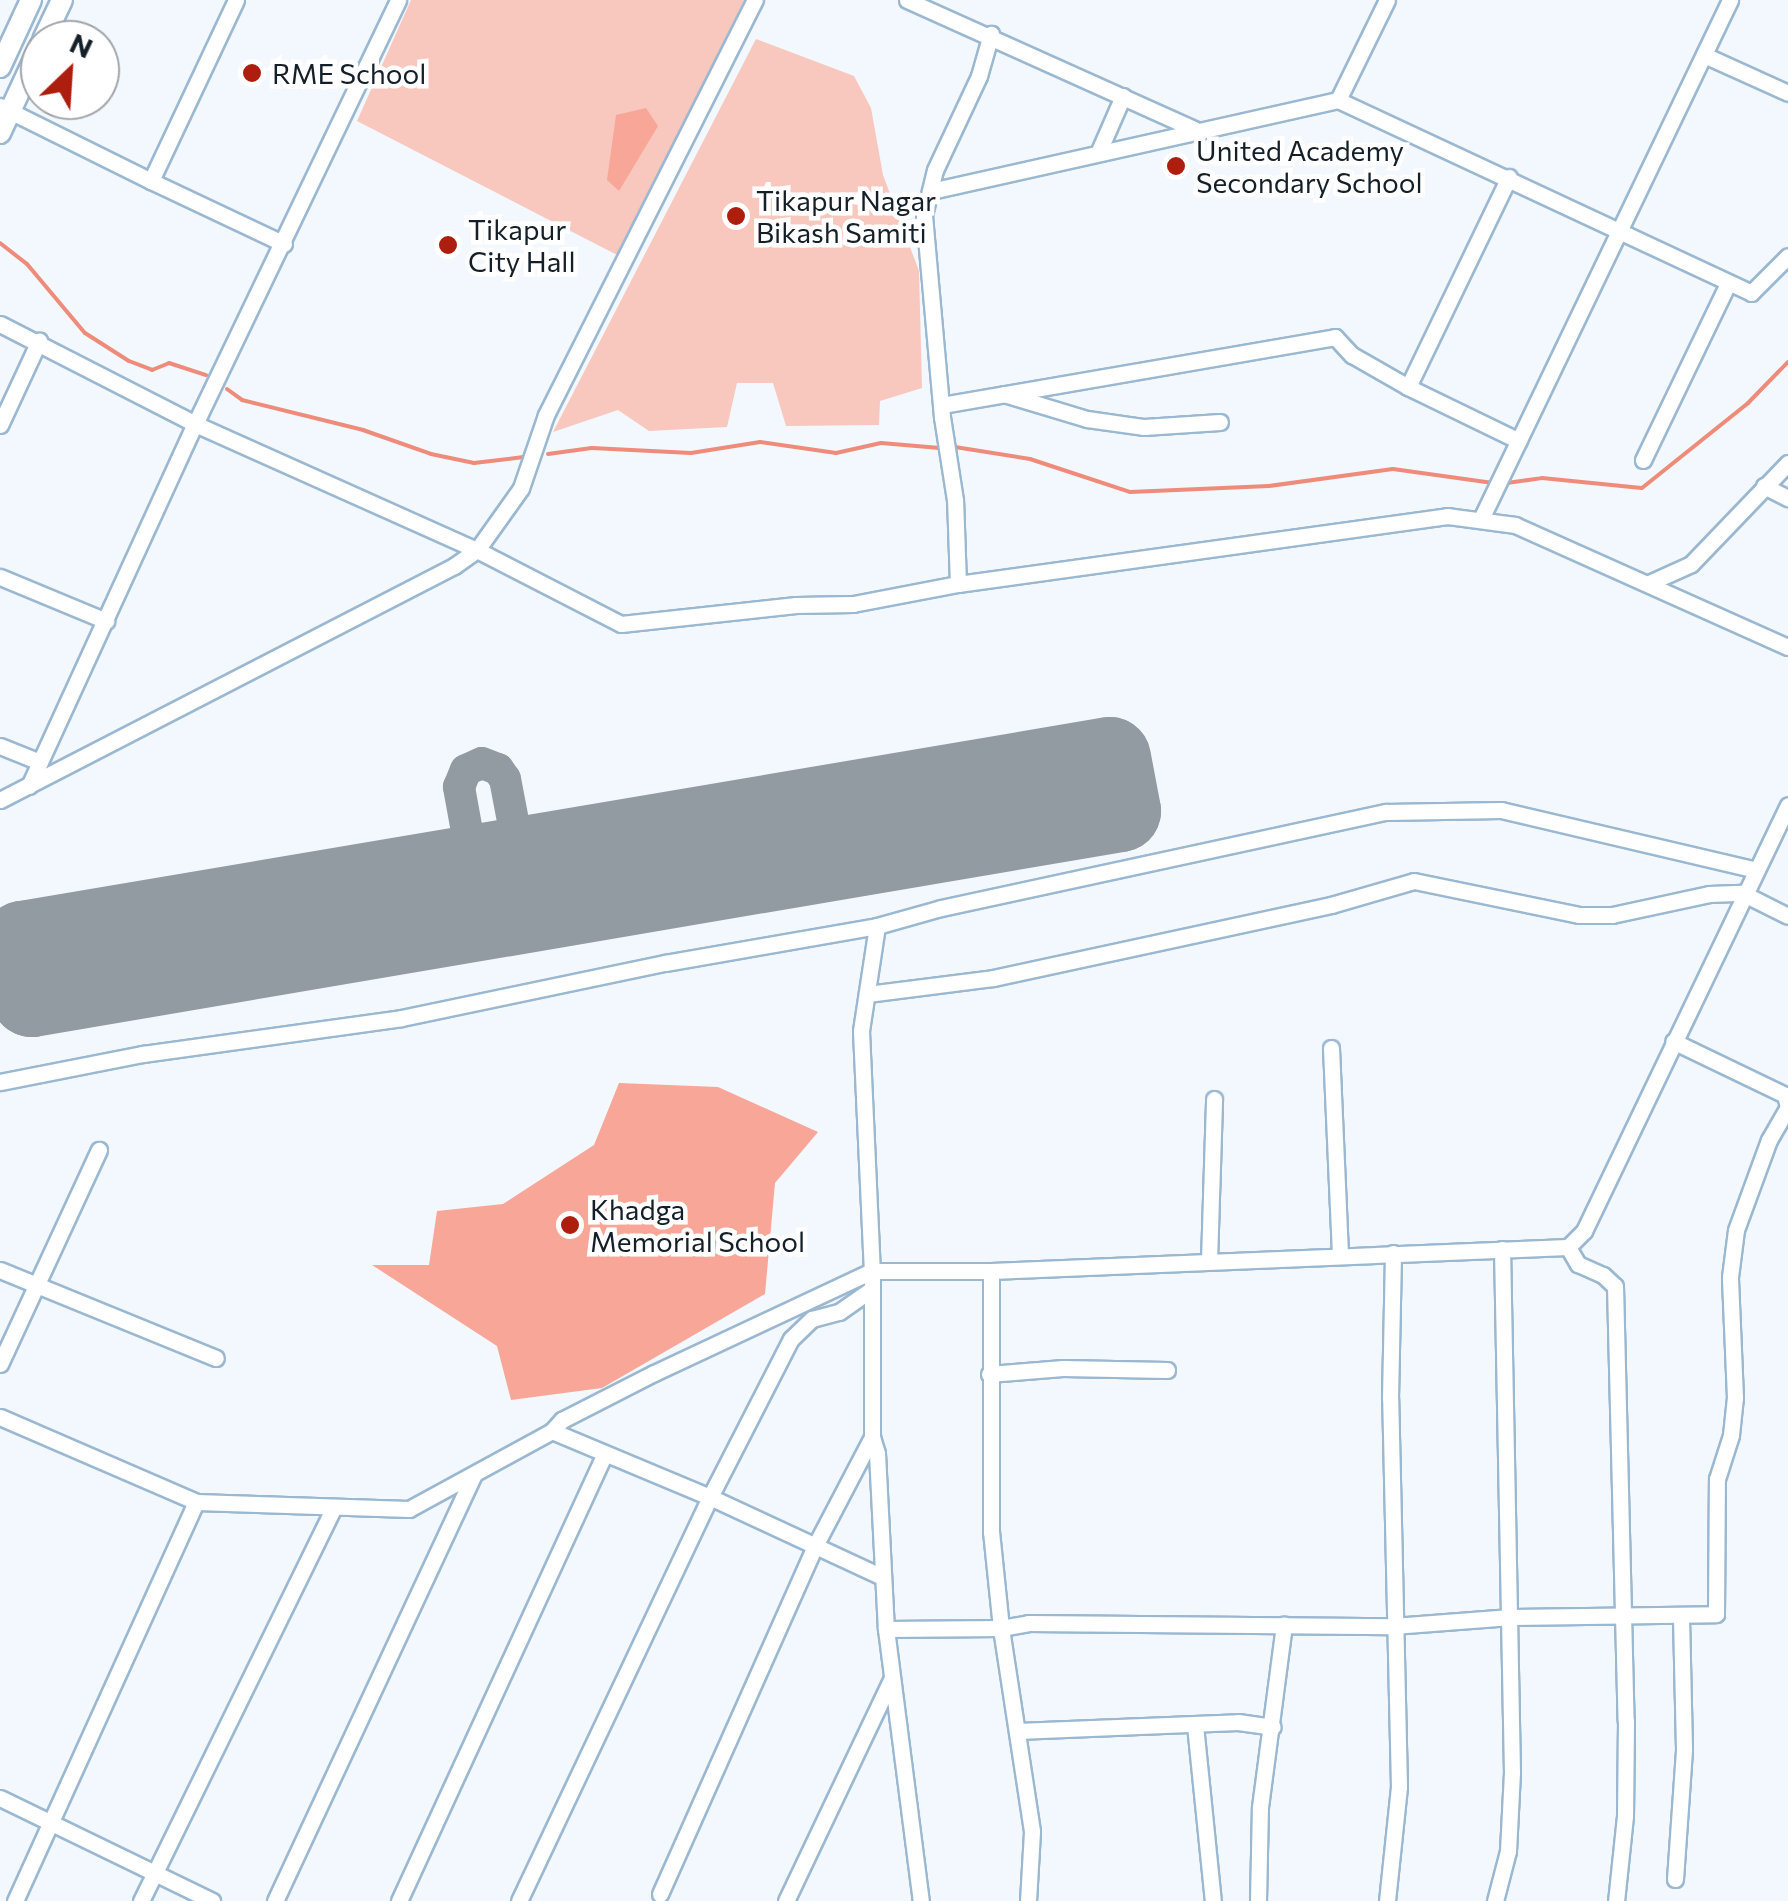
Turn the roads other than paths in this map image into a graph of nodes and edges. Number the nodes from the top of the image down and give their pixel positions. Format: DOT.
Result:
graph roads {
  1 [pos="31,0"];
  2 [pos="236,0"];
  3 [pos="398,0"];
  4 [pos="755,0"];
  5 [pos="907,0"];
  6 [pos="1388,0"];
  7 [pos="1730,0"];
  8 [pos="932,5"];
  9 [pos="991,34"];
  10 [pos="1704,56"];
  11 [pos="1,63"];
  12 [pos="20,82"];
  13 [pos="1788,93"];
  14 [pos="1123,96"];
  15 [pos="1338,100"];
  16 [pos="5,109"];
  17 [pos="1194,129"];
  18 [pos="0,133"];
  19 [pos="1099,151"];
  20 [pos="1509,176"];
  21 [pos="151,181"];
  22 [pos="931,191"];
  23 [pos="1621,229"];
  24 [pos="284,244"];
  25 [pos="1788,256"];
  26 [pos="1728,283"];
  27 [pos="0,324"];
  28 [pos="38,340"];
  29 [pos="1408,387"];
  30 [pos="1003,394"];
  31 [pos="942,405"];
  32 [pos="1220,422"];
  33 [pos="195,424"];
  34 [pos="0,425"];
  35 [pos="1519,441"];
  36 [pos="1642,460"];
  37 [pos="1788,462"];
  38 [pos="1764,486"];
  39 [pos="1788,498"];
  40 [pos="1480,519"];
  41 [pos="477,550"];
  42 [pos="0,577"];
  43 [pos="1649,583"];
  44 [pos="958,584"];
  45 [pos="106,621"];
  46 [pos="1788,647"];
  47 [pos="0,746"];
  48 [pos="40,762"];
  49 [pos="29,786"];
  50 [pos="0,800"];
  51 [pos="1788,805"];
  52 [pos="1756,870"];
  53 [pos="1742,894"];
  54 [pos="1788,916"];
  55 [pos="877,926"];
  56 [pos="867,994"];
  57 [pos="1672,1041"];
  58 [pos="1332,1048"];
  59 [pos="0,1082"];
  60 [pos="1214,1099"];
  61 [pos="99,1150"];
  62 [pos="1568,1248"];
  63 [pos="1502,1250"];
  64 [pos="1393,1253"];
  65 [pos="1340,1255"];
  66 [pos="1209,1261"];
  67 [pos="0,1270"];
  68 [pos="872,1271"];
  69 [pos="991,1271"];
  70 [pos="35,1287"];
  71 [pos="871,1290"];
  72 [pos="216,1358"];
  73 [pos="0,1364"];
  74 [pos="1167,1370"];
  75 [pos="989,1374"];
  76 [pos="0,1416"];
  77 [pos="552,1430"];
  78 [pos="872,1437"];
  79 [pos="605,1454"];
  80 [pos="473,1476"];
  81 [pos="710,1497"];
  82 [pos="196,1502"];
  83 [pos="334,1506"];
  84 [pos="815,1546"];
  85 [pos="882,1577"];
  86 [pos="1681,1614"];
  87 [pos="1623,1616"];
  88 [pos="1511,1617"];
  89 [pos="1284,1625"];
  90 [pos="1393,1626"];
  91 [pos="1000,1628"];
  92 [pos="886,1630"];
  93 [pos="892,1678"];
  94 [pos="1195,1726"];
  95 [pos="1273,1726"];
  96 [pos="1017,1731"];
  97 [pos="0,1798"];
  98 [pos="52,1822"];
  99 [pos="153,1876"];
  100 [pos="1676,1879"];
  101 [pos="656,1897"];
  102 [pos="920,1900"];
  103 [pos="15,1901"];
  104 [pos="141,1901"];
  105 [pos="212,1901"];
  106 [pos="275,1901"];
  107 [pos="399,1901"];
  108 [pos="519,1901"];
  109 [pos="676,1901"];
  110 [pos="786,1901"];
  111 [pos="1028,1901"];
  112 [pos="1213,1901"];
  113 [pos="1258,1901"];
  114 [pos="1387,1901"];
  115 [pos="1495,1901"];
  116 [pos="1616,1901"];
  1 -- 11 [label="main road"];
  2 -- 21 [label="street"];
  3 -- 24 [label="street"];
  4 -- 41 [label="street"];
  5 -- 8 [label="street"];
  6 -- 15 [label="street"];
  7 -- 10 [label="street"];
  8 -- 9 [label="street"];
  9 -- 14 [label="street"];
  9 -- 22 [label="street"];
  10 -- 13 [label="street"];
  10 -- 23 [label="street"];
  12 -- 16 [label="main road"];
  14 -- 17 [label="street"];
  14 -- 19 [label="street"];
  15 -- 17 [label="street"];
  15 -- 20 [label="street"];
  16 -- 18 [label="main road"];
  16 -- 21 [label="street"];
  17 -- 19 [label="street"];
  19 -- 22 [label="street"];
  20 -- 23 [label="street"];
  20 -- 29 [label="street"];
  21 -- 24 [label="street"];
  22 -- 31 [label="street"];
  23 -- 26 [label="street"];
  23 -- 35 [label="street"];
  24 -- 33 [label="street"];
  25 -- 26 [label="street"];
  26 -- 36 [label="street"];
  27 -- 28 [label="street"];
  28 -- 33 [label="street"];
  28 -- 34 [label="street"];
  29 -- 30 [label="street"];
  29 -- 35 [label="street"];
  30 -- 31 [label="street"];
  30 -- 32 [label="street"];
  31 -- 44 [label="street"];
  33 -- 41 [label="street"];
  33 -- 45 [label="street"];
  35 -- 40 [label="street"];
  37 -- 38 [label="street"];
  38 -- 39 [label="street"];
  38 -- 43 [label="street"];
  40 -- 43 [label="street"];
  40 -- 44 [label="street"];
  41 -- 44 [label="street"];
  41 -- 49 [label="street"];
  42 -- 45 [label="street"];
  43 -- 46 [label="street"];
  45 -- 48 [label="street"];
  47 -- 48 [label="street"];
  48 -- 49 [label="street"];
  49 -- 50 [label="street"];
  51 -- 52 [label="street"];
  52 -- 53 [label="street"];
  52 -- 55 [label="street"];
  53 -- 54 [label="street"];
  53 -- 56 [label="street"];
  53 -- 57 [label="street"];
  55 -- 56 [label="street"];
  55 -- 59 [label="street"];
  56 -- 68 [label="street"];
  57 -- 62 [label="street"];
  57 -- 86 [label="street"];
  58 -- 65 [label="street"];
  60 -- 66 [label="street"];
  61 -- 70 [label="street"];
  62 -- 63 [label="street"];
  62 -- 87 [label="street"];
  63 -- 64 [label="street"];
  63 -- 88 [label="street"];
  64 -- 65 [label="street"];
  64 -- 90 [label="street"];
  65 -- 66 [label="street"];
  66 -- 69 [label="street"];
  67 -- 70 [label="street"];
  68 -- 69 [label="street"];
  68 -- 71 [label="street"];
  68 -- 77 [label="street"];
  69 -- 75 [label="street"];
  70 -- 72 [label="street"];
  70 -- 73 [label="street"];
  71 -- 78 [label="street"];
  71 -- 81 [label="street"];
  74 -- 75 [label="street"];
  75 -- 91 [label="street"];
  76 -- 82 [label="street"];
  77 -- 79 [label="street"];
  77 -- 80 [label="street"];
  78 -- 84 [label="street"];
  78 -- 85 [label="street"];
  79 -- 81 [label="street"];
  79 -- 107 [label="street"];
  80 -- 83 [label="street"];
  80 -- 106 [label="street"];
  81 -- 84 [label="street"];
  81 -- 108 [label="street"];
  82 -- 83 [label="street"];
  82 -- 98 [label="street"];
  83 -- 99 [label="street"];
  84 -- 85 [label="street"];
  84 -- 101 [label="street"];
  85 -- 92 [label="street"];
  86 -- 87 [label="street"];
  86 -- 100 [label="street"];
  87 -- 88 [label="street"];
  87 -- 116 [label="street"];
  88 -- 90 [label="street"];
  88 -- 115 [label="street"];
  89 -- 90 [label="street"];
  89 -- 91 [label="street"];
  89 -- 95 [label="street"];
  90 -- 114 [label="street"];
  91 -- 92 [label="street"];
  91 -- 96 [label="street"];
  92 -- 93 [label="street"];
  93 -- 102 [label="street"];
  93 -- 110 [label="street"];
  94 -- 95 [label="street"];
  94 -- 96 [label="street"];
  94 -- 112 [label="street"];
  95 -- 113 [label="street"];
  96 -- 111 [label="street"];
  97 -- 98 [label="street"];
  98 -- 99 [label="street"];
  98 -- 103 [label="street"];
  99 -- 104 [label="street"];
  99 -- 105 [label="street"];
  101 -- 109 [label="street"];
}
